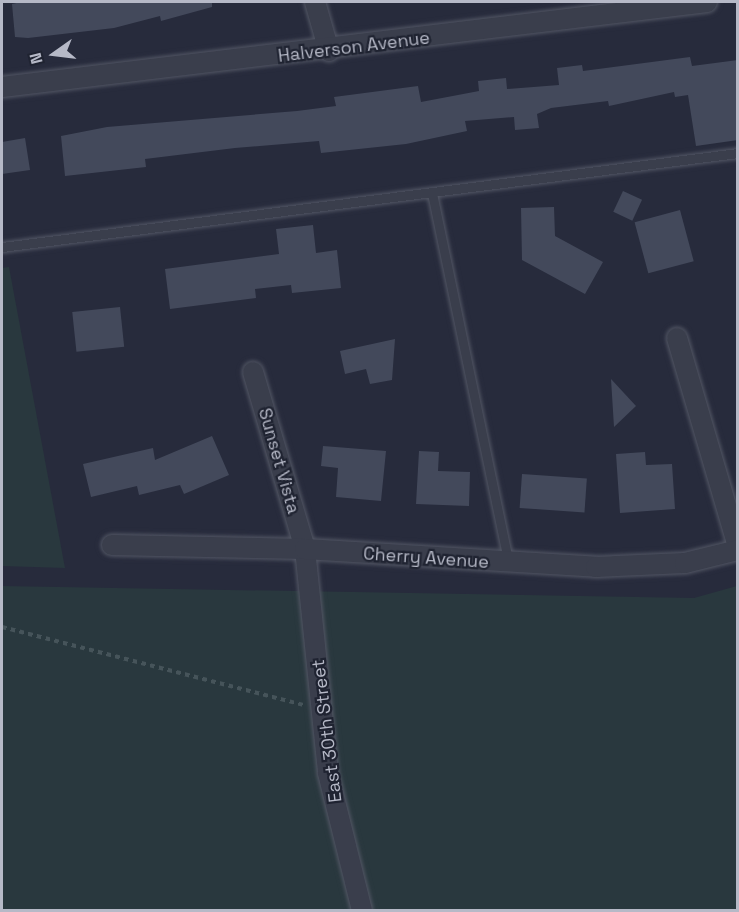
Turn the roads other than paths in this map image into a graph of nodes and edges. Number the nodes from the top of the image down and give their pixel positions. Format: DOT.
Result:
graph roads {
  1 [pos="315,2"];
  2 [pos="707,2"];
  3 [pos="329,51"];
  4 [pos="2,87"];
  5 [pos="738,153"];
  6 [pos="432,193"];
  7 [pos="2,247"];
  8 [pos="677,338"];
  9 [pos="254,372"];
  10 [pos="112,545"];
  11 [pos="305,549"];
  12 [pos="738,549"];
  13 [pos="508,564"];
  14 [pos="362,910"];
  1 -- 3 [label="street"];
  2 -- 3 [label="street, Halverson Avenue"];
  3 -- 4 [label="street, Halverson Avenue"];
  5 -- 6 [label="lane"];
  6 -- 7 [label="lane"];
  6 -- 13 [label="lane"];
  8 -- 12 [label="street"];
  9 -- 11 [label="street, Sunset Vista"];
  10 -- 11 [label="street, Cherry Avenue"];
  11 -- 13 [label="street, Cherry Avenue"];
  11 -- 14 [label="street, East 30th Street"];
  12 -- 13 [label="street, Cherry Avenue"];
}
